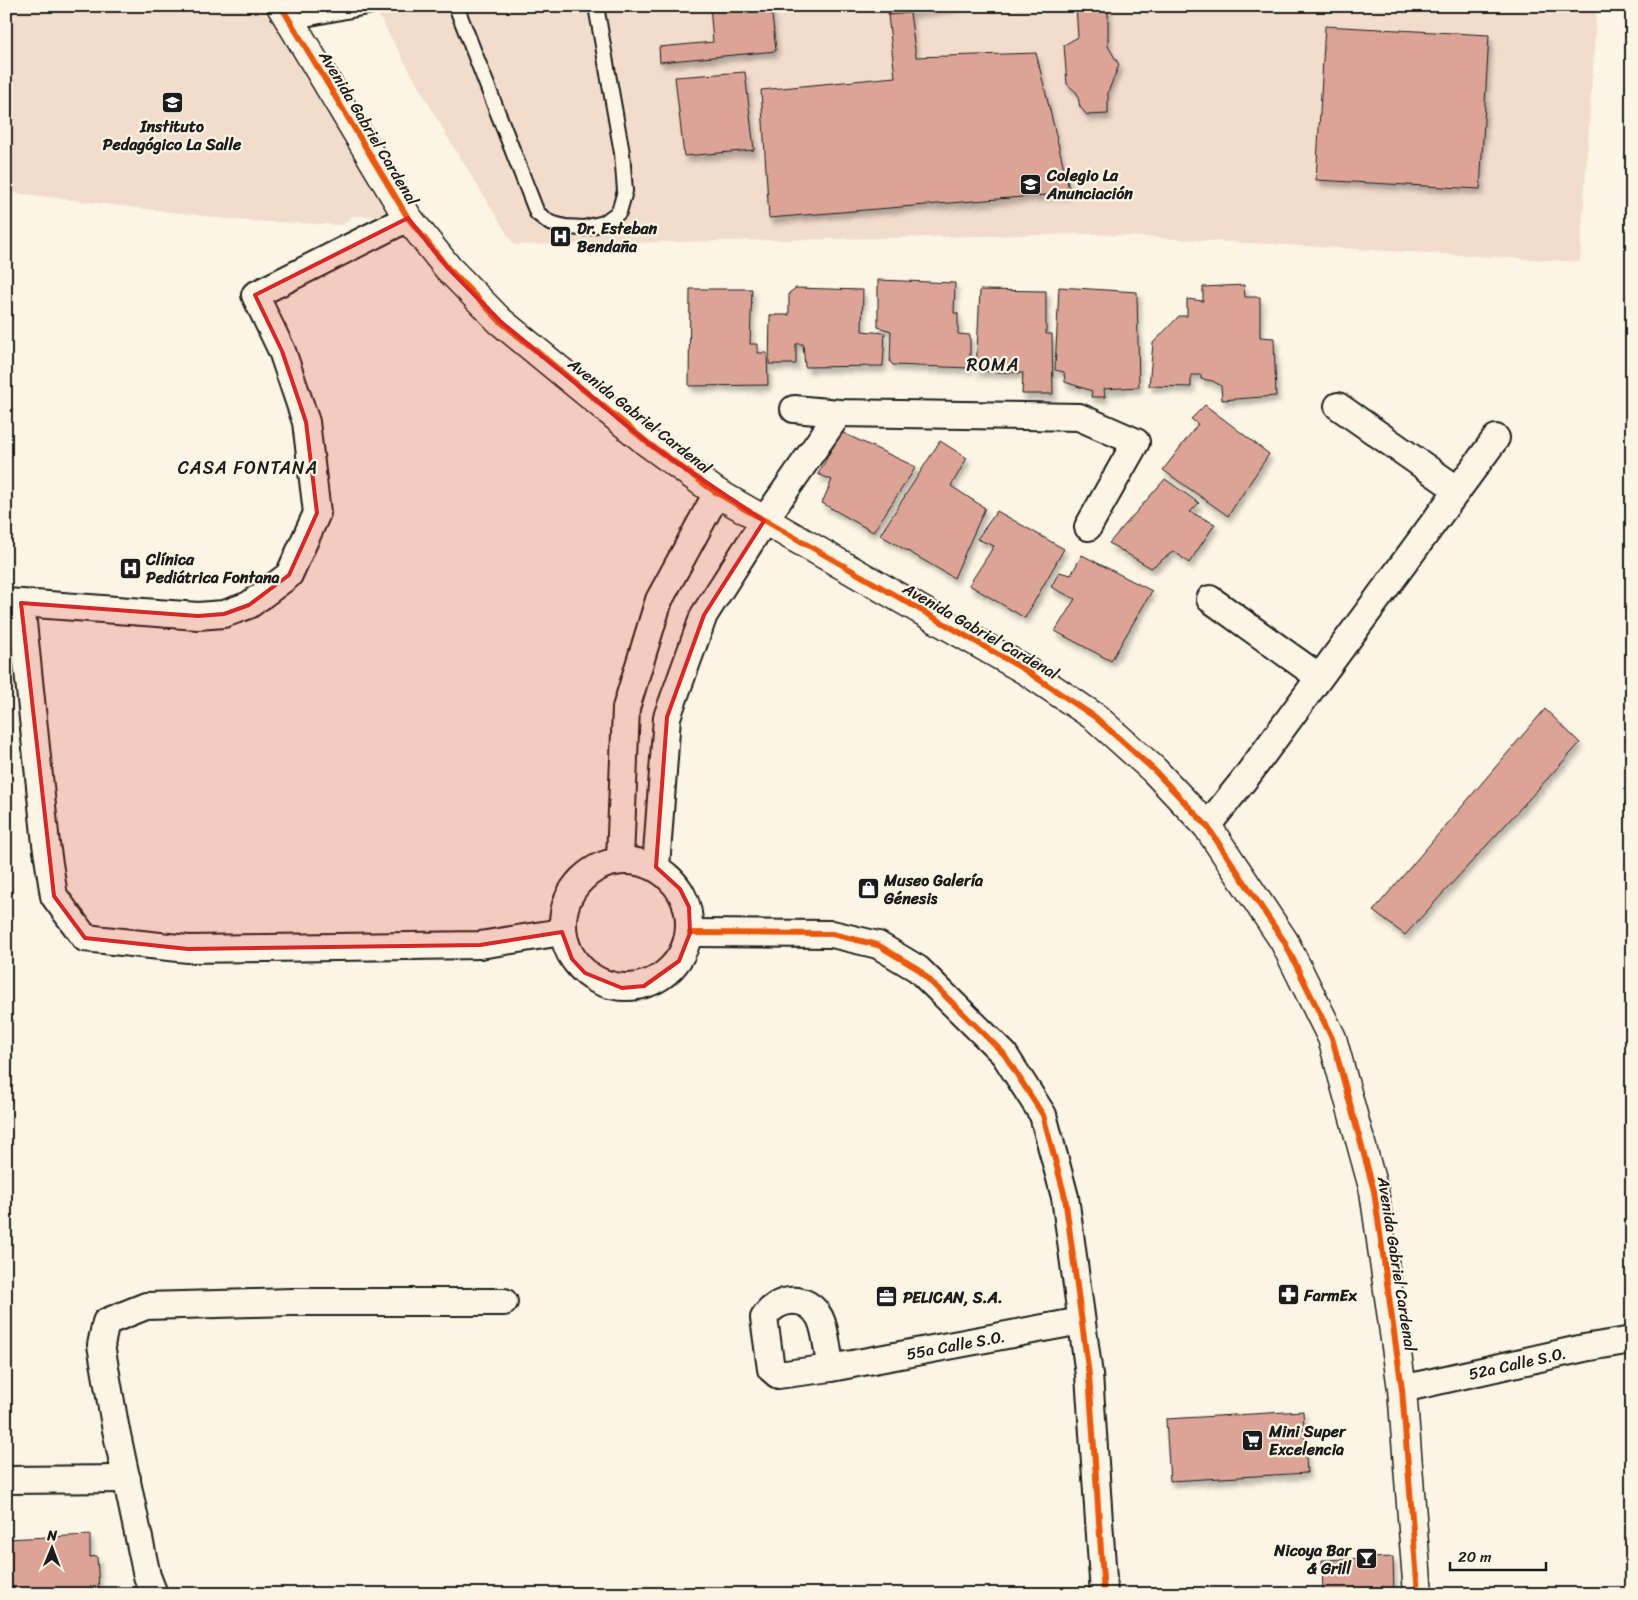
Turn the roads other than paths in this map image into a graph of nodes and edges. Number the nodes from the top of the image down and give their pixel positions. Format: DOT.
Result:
graph roads {
  1 [pos="372,6"];
  2 [pos="456,6"];
  3 [pos="596,6"];
  4 [pos="286,14"];
  5 [pos="408,218"];
  6 [pos="1338,406"];
  7 [pos="794,410"];
  8 [pos="838,413"];
  9 [pos="1496,438"];
  10 [pos="1458,490"];
  11 [pos="717,493"];
  12 [pos="764,521"];
  13 [pos="1088,527"];
  14 [pos="1210,599"];
  15 [pos="13,603"];
  16 [pos="1319,677"];
  17 [pos="1208,826"];
  18 [pos="620,860"];
  19 [pos="656,867"];
  20 [pos="562,932"];
  21 [pos="690,934"];
  22 [pos="504,1302"];
  23 [pos="1081,1321"];
  24 [pos="1632,1340"];
  25 [pos="831,1368"];
  26 [pos="1402,1389"];
  27 [pos="127,1479"];
  28 [pos="6,1480"];
  29 [pos="154,1594"];
  30 [pos="1104,1594"];
  31 [pos="1418,1594"];
  1 -- 4 [label="lane"];
  2 -- 3 [label="lane"];
  4 -- 5 [label="street, Avenida Gabriel Cardenal"];
  5 -- 11 [label="street, Avenida Gabriel Cardenal"];
  5 -- 15 [label="street"];
  6 -- 10 [label="street"];
  7 -- 8 [label="street"];
  8 -- 12 [label="street"];
  8 -- 13 [label="street"];
  9 -- 10 [label="street"];
  10 -- 16 [label="street"];
  11 -- 12 [label="street, Avenida Gabriel Cardenal"];
  11 -- 18 [label="street"];
  12 -- 17 [label="street, Avenida Gabriel Cardenal"];
  12 -- 19 [label="street"];
  14 -- 16 [label="street"];
  15 -- 20 [label="street"];
  16 -- 17 [label="street"];
  17 -- 26 [label="street, Avenida Gabriel Cardenal"];
  18 -- 19 [label="street"];
  18 -- 20 [label="street"];
  19 -- 21 [label="street"];
  20 -- 21 [label="street"];
  21 -- 23 [label="street"];
  22 -- 27 [label="street"];
  23 -- 25 [label="street, 55a Calle S.O."];
  23 -- 30 [label="street"];
  24 -- 26 [label="street, 52a Calle S.O."];
  26 -- 31 [label="street, Avenida Gabriel Cardenal"];
  27 -- 28 [label="street"];
  27 -- 29 [label="street"];
}
